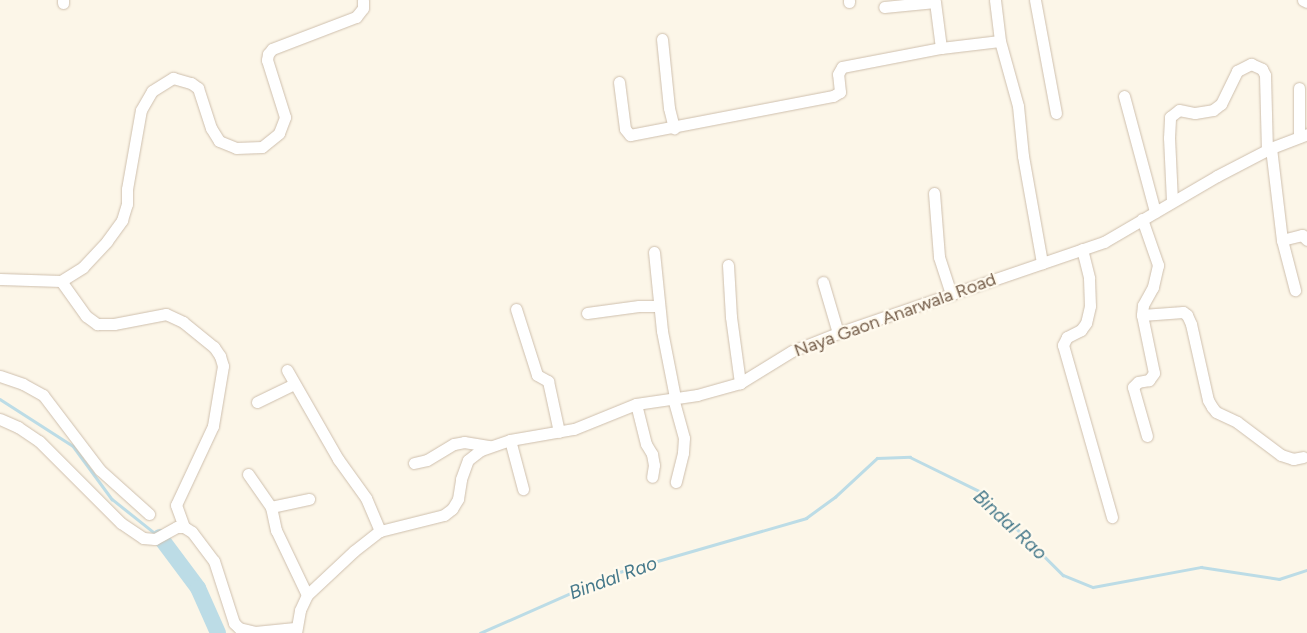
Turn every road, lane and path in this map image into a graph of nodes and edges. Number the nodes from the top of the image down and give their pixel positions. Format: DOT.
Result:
graph roads {
  1 [pos="363,0"];
  2 [pos="994,0"];
  3 [pos="1035,0"];
  4 [pos="1303,0"];
  5 [pos="1307,2"];
  6 [pos="885,7"];
  7 [pos="662,39"];
  8 [pos="1000,41"];
  9 [pos="942,48"];
  10 [pos="619,82"];
  11 [pos="1299,88"];
  12 [pos="1124,96"];
  13 [pos="1056,113"];
  14 [pos="674,128"];
  15 [pos="1303,136"];
  16 [pos="1269,149"];
  17 [pos="934,193"];
  18 [pos="1172,201"];
  19 [pos="1155,212"];
  20 [pos="1142,219"];
  21 [pos="1282,240"];
  22 [pos="1307,240"];
  23 [pos="1082,249"];
  24 [pos="654,252"];
  25 [pos="1042,263"];
  26 [pos="728,264"];
  27 [pos="0,279"];
  28 [pos="61,281"];
  29 [pos="823,282"];
  30 [pos="1295,290"];
  31 [pos="951,295"];
  32 [pos="659,306"];
  33 [pos="516,309"];
  34 [pos="587,313"];
  35 [pos="1142,315"];
  36 [pos="838,333"];
  37 [pos="287,370"];
  38 [pos="0,376"];
  39 [pos="740,383"];
  40 [pos="294,384"];
  41 [pos="674,397"];
  42 [pos="257,402"];
  43 [pos="636,404"];
  44 [pos="0,419"];
  45 [pos="559,432"];
  46 [pos="1147,436"];
  47 [pos="510,440"];
  48 [pos="492,446"];
  49 [pos="1303,456"];
  50 [pos="414,463"];
  51 [pos="248,474"];
  52 [pos="652,477"];
  53 [pos="676,482"];
  54 [pos="523,489"];
  55 [pos="309,499"];
  56 [pos="271,507"];
  57 [pos="149,514"];
  58 [pos="1112,517"];
  59 [pos="180,527"];
  60 [pos="380,531"];
  61 [pos="307,595"];
  62 [pos="296,630"];
  1 -- 28 [label="street"];
  2 -- 8 [label="street"];
  3 -- 13 [label="street"];
  4 -- 5 [label="street"];
  6 -- 9 [label="street"];
  7 -- 14 [label="street"];
  8 -- 9 [label="street"];
  8 -- 25 [label="street"];
  9 -- 14 [label="street"];
  10 -- 14 [label="street"];
  11 -- 15 [label="street"];
  12 -- 19 [label="street"];
  15 -- 16 [label="street, Naya Gaon Anarwala Road"];
  16 -- 18 [label="street, Naya Gaon Anarwala Road"];
  16 -- 18 [label="street"];
  16 -- 21 [label="street"];
  17 -- 31 [label="street"];
  18 -- 19 [label="street, Naya Gaon Anarwala Road"];
  19 -- 20 [label="street, Naya Gaon Anarwala Road"];
  20 -- 23 [label="street, Naya Gaon Anarwala Road"];
  20 -- 35 [label="street"];
  21 -- 22 [label="street"];
  21 -- 30 [label="street"];
  23 -- 25 [label="street, Naya Gaon Anarwala Road"];
  23 -- 58 [label="street"];
  24 -- 32 [label="street"];
  25 -- 31 [label="street, Naya Gaon Anarwala Road"];
  26 -- 39 [label="street"];
  27 -- 28 [label="street"];
  28 -- 59 [label="street"];
  29 -- 36 [label="street"];
  31 -- 36 [label="street, Naya Gaon Anarwala Road"];
  32 -- 34 [label="street"];
  32 -- 41 [label="street"];
  33 -- 45 [label="street"];
  35 -- 46 [label="street"];
  35 -- 49 [label="street"];
  36 -- 39 [label="street, Naya Gaon Anarwala Road"];
  37 -- 40 [label="street"];
  38 -- 57 [label="street"];
  39 -- 41 [label="street, Naya Gaon Anarwala Road"];
  40 -- 42 [label="street"];
  40 -- 60 [label="street"];
  41 -- 43 [label="street, Naya Gaon Anarwala Road"];
  41 -- 53 [label="street"];
  43 -- 45 [label="street, Naya Gaon Anarwala Road"];
  43 -- 52 [label="street"];
  44 -- 59 [label="street"];
  45 -- 47 [label="street, Naya Gaon Anarwala Road"];
  47 -- 48 [label="street, Naya Gaon Anarwala Road"];
  47 -- 54 [label="street"];
  48 -- 50 [label="street"];
  48 -- 60 [label="street, Naya Gaon Anarwala Road"];
  51 -- 56 [label="street"];
  55 -- 56 [label="street"];
  56 -- 61 [label="street"];
  59 -- 62 [label="street"];
  60 -- 61 [label="street, Naya Gaon Anarwala Road"];
  61 -- 62 [label="street, Naya Gaon Anarwala Road"];
}
